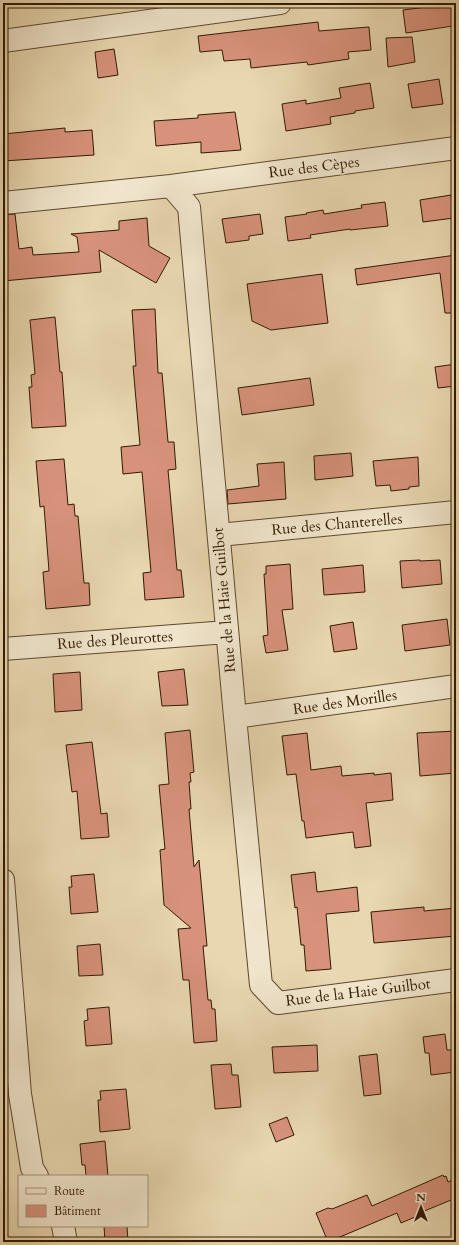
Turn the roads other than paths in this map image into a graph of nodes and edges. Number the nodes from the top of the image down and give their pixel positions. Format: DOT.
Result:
graph roads {
  1 [pos="280,3"];
  2 [pos="3,41"];
  3 [pos="456,148"];
  4 [pos="171,186"];
  5 [pos="3,203"];
  6 [pos="456,512"];
  7 [pos="219,535"];
  8 [pos="227,632"];
  9 [pos="3,649"];
  10 [pos="456,686"];
  11 [pos="235,717"];
  12 [pos="3,880"];
  13 [pos="456,980"];
  14 [pos="36,1175"];
  15 [pos="63,1227"];
  16 [pos="66,1242"];
  1 -- 2 [label="street"];
  3 -- 4 [label="street, Rue des Cèpes"];
  4 -- 5 [label="street"];
  4 -- 7 [label="street, Rue de la Haie Guilbot"];
  6 -- 7 [label="street, Rue des Chanterelles"];
  7 -- 8 [label="street, Rue de la Haie Guilbot"];
  8 -- 9 [label="street, Rue des Pleurottes"];
  8 -- 11 [label="street, Rue de la Haie Guilbot"];
  10 -- 11 [label="street, Rue des Morilles"];
  11 -- 13 [label="street, Rue de la Haie Guilbot"];
  12 -- 14 [label="street"];
  15 -- 16 [label="street"];
}
